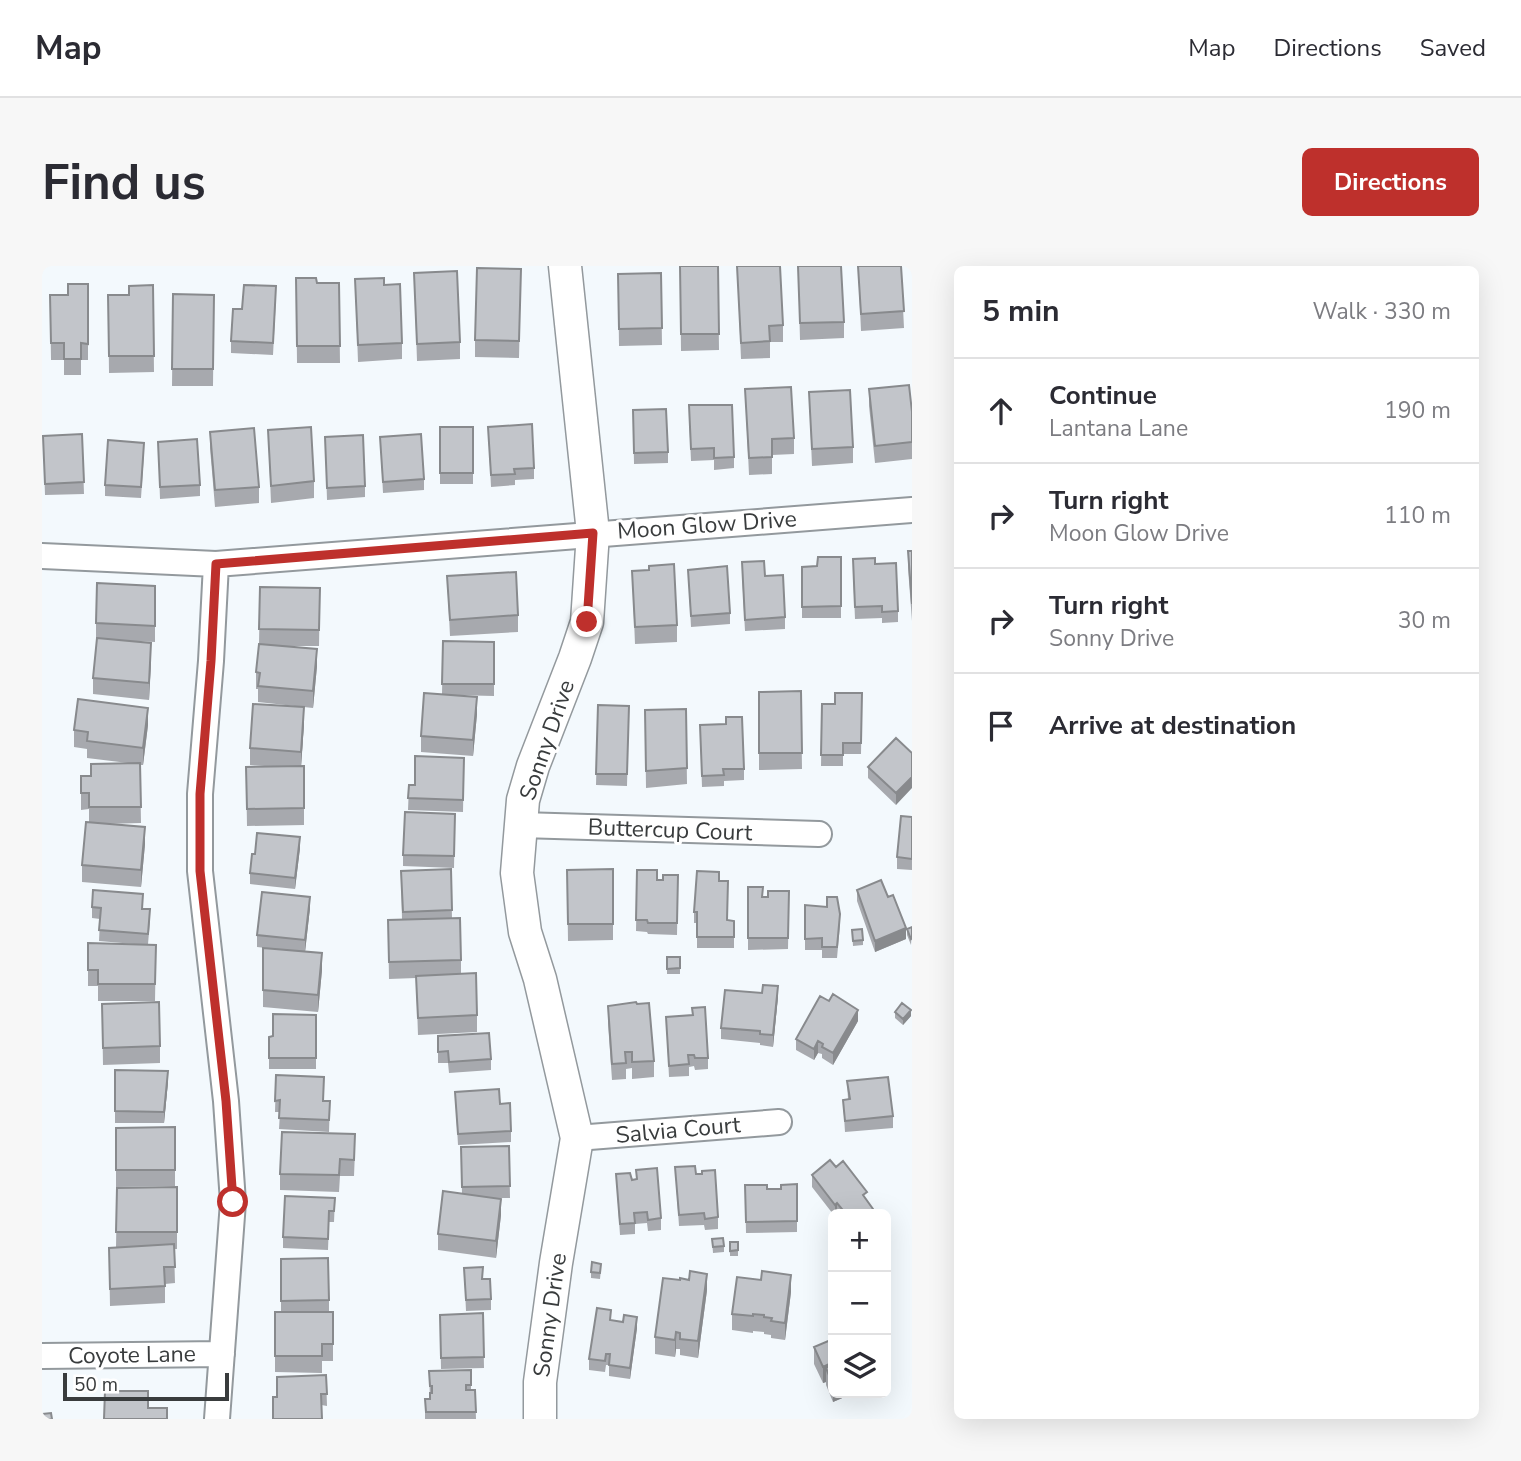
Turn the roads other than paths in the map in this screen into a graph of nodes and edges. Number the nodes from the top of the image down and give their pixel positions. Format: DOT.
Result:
graph roads {
  1 [pos="565,266"];
  2 [pos="912,510"];
  3 [pos="593,533"];
  4 [pos="42,556"];
  5 [pos="216,564"];
  6 [pos="521,825"];
  7 [pos="819,834"];
  8 [pos="779,1122"];
  9 [pos="577,1138"];
  10 [pos="222,1354"];
  11 [pos="42,1356"];
  12 [pos="217,1419"];
  13 [pos="540,1419"];
  1 -- 3 [label="street, Sonny Drive"];
  2 -- 3 [label="street, Moon Glow Drive"];
  3 -- 5 [label="street, Moon Glow Drive"];
  3 -- 6 [label="street, Sonny Drive"];
  4 -- 5 [label="street, Moon Glow Drive"];
  5 -- 10 [label="street"];
  6 -- 7 [label="street, Buttercup Court"];
  6 -- 9 [label="street, Sonny Drive"];
  8 -- 9 [label="street, Salvia Court"];
  9 -- 13 [label="street, Sonny Drive"];
  10 -- 11 [label="street, Coyote Lane"];
  10 -- 12 [label="street"];
}
